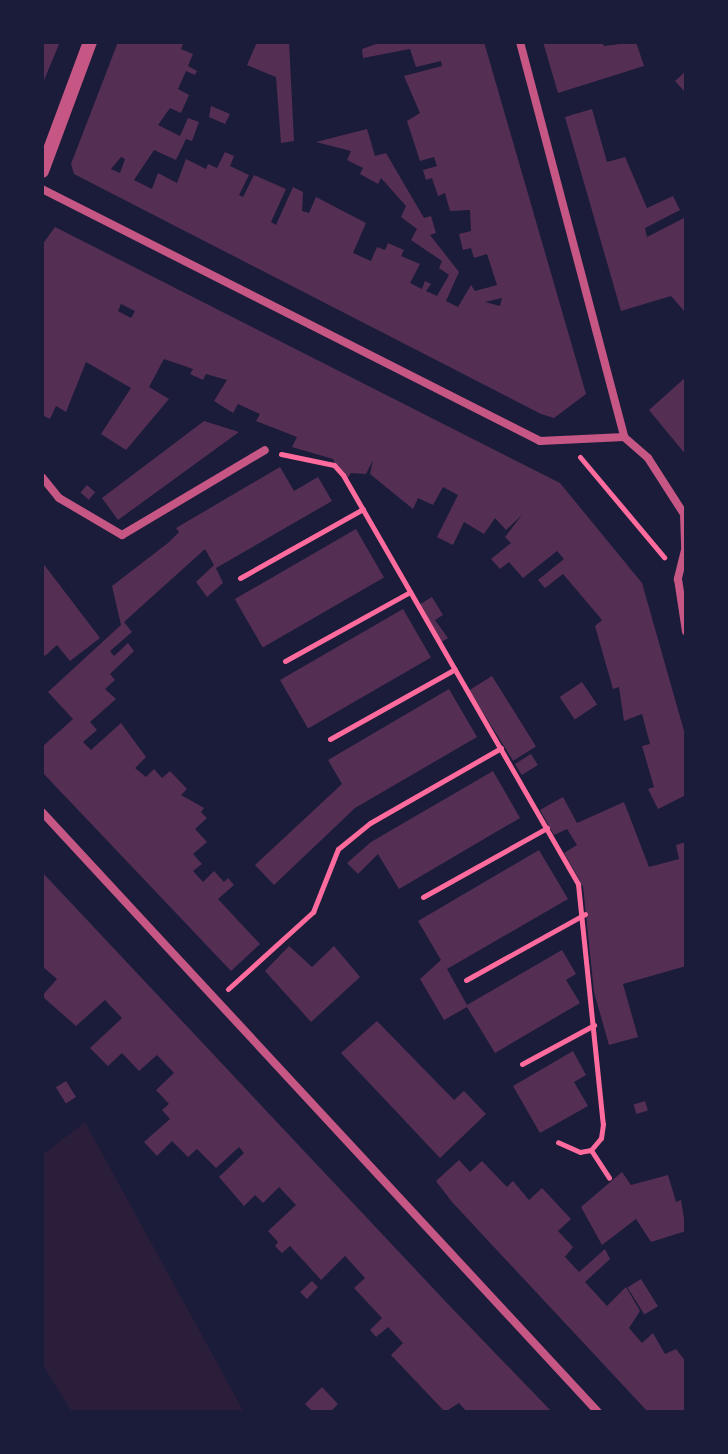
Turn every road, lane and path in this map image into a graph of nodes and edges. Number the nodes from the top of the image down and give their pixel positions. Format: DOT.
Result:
graph roads {
  1 [pos="90,42"];
  2 [pos="520,42"];
  3 [pos="42,171"];
  4 [pos="42,189"];
  5 [pos="624,437"];
  6 [pos="566,442"];
  7 [pos="265,450"];
  8 [pos="42,477"];
  9 [pos="363,509"];
  10 [pos="685,515"];
  11 [pos="679,575"];
  12 [pos="240,578"];
  13 [pos="411,592"];
  14 [pos="686,631"];
  15 [pos="285,661"];
  16 [pos="455,669"];
  17 [pos="330,739"];
  18 [pos="501,748"];
  19 [pos="42,812"];
  20 [pos="547,828"];
  21 [pos="423,897"];
  22 [pos="585,914"];
  23 [pos="466,980"];
  24 [pos="216,1001"];
  25 [pos="594,1025"];
  26 [pos="522,1064"];
  27 [pos="558,1142"];
  28 [pos="591,1150"];
  29 [pos="609,1178"];
  30 [pos="598,1412"];
  1 -- 3 [label="street"];
  2 -- 5 [label="street"];
  4 -- 6 [label="street"];
  5 -- 6 [label="street"];
  5 -- 10 [label="street"];
  6 -- 11 [label="path"];
  7 -- 8 [label="street"];
  7 -- 9 [label="path"];
  9 -- 12 [label="path"];
  9 -- 13 [label="path"];
  10 -- 11 [label="street"];
  11 -- 14 [label="street"];
  13 -- 15 [label="path"];
  13 -- 16 [label="path"];
  16 -- 17 [label="path"];
  16 -- 18 [label="path"];
  18 -- 20 [label="path"];
  18 -- 24 [label="path"];
  19 -- 24 [label="street"];
  20 -- 21 [label="path"];
  20 -- 22 [label="path"];
  22 -- 23 [label="path"];
  22 -- 25 [label="path"];
  24 -- 30 [label="street"];
  25 -- 26 [label="path"];
  25 -- 28 [label="path"];
  27 -- 28 [label="path"];
  28 -- 29 [label="path"];
}
